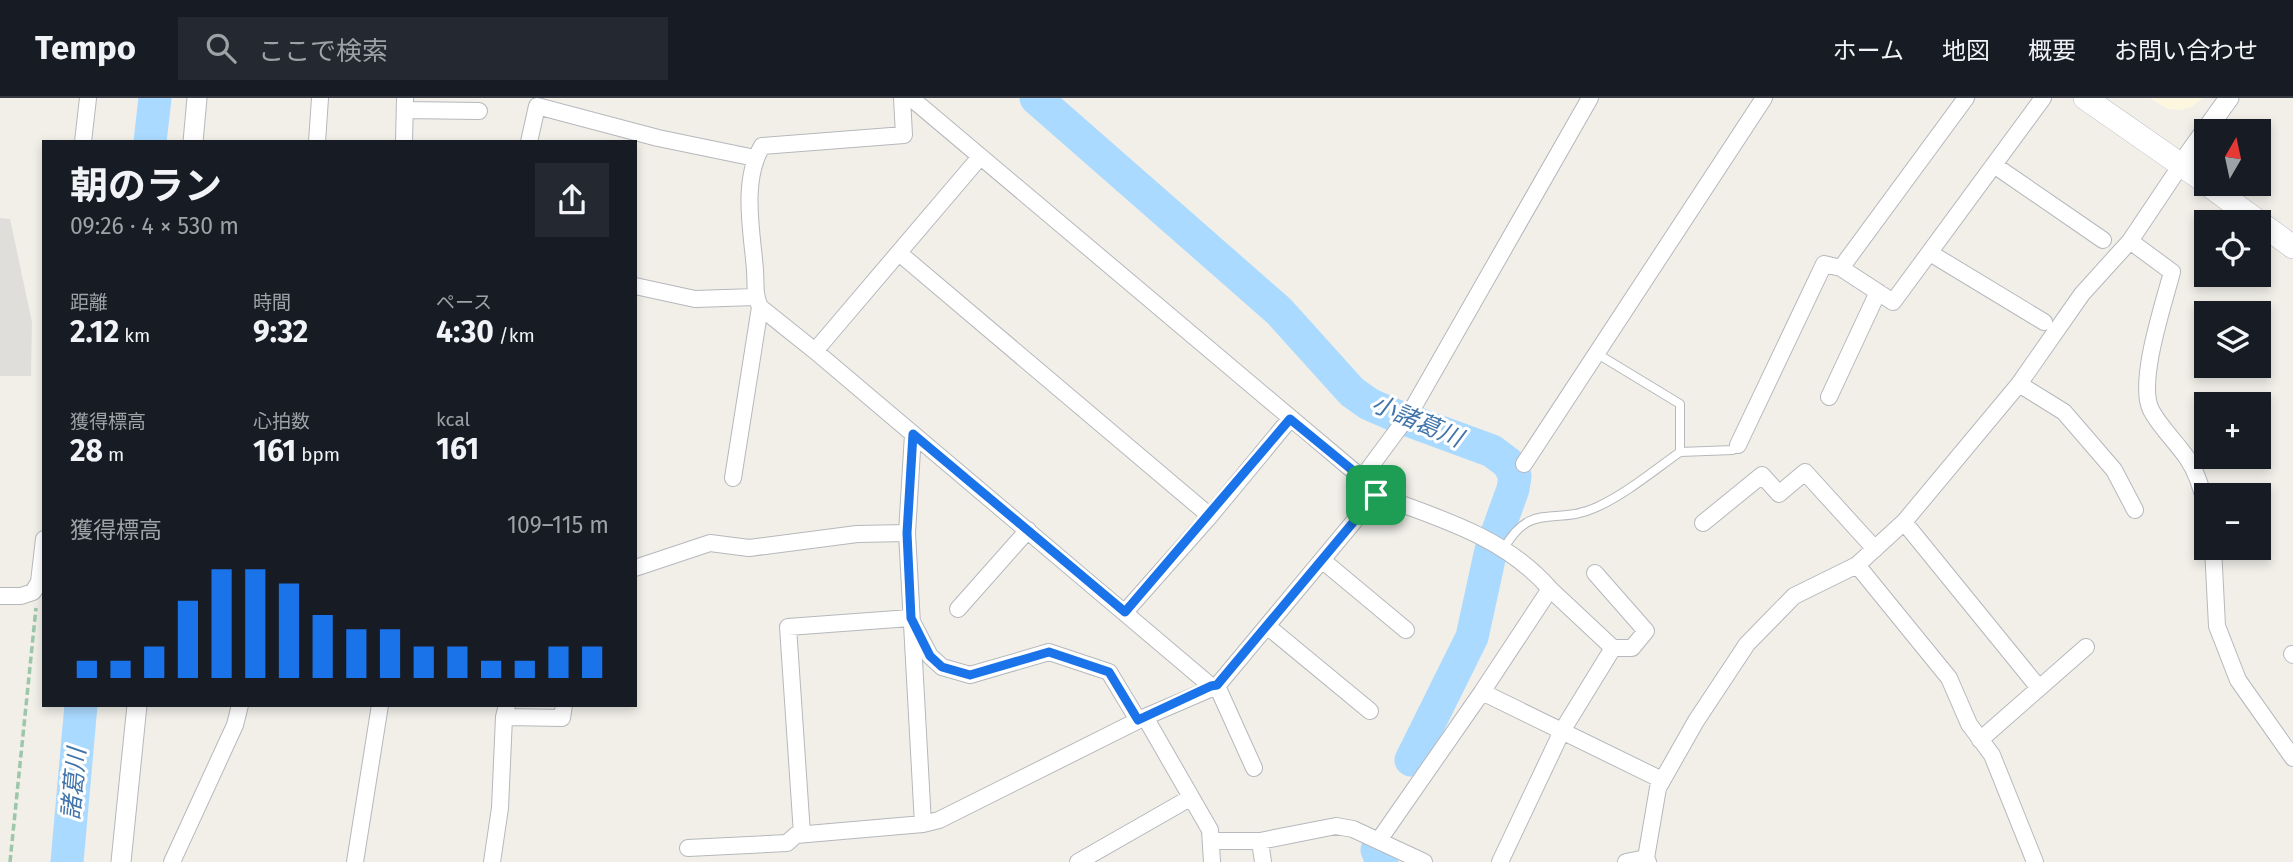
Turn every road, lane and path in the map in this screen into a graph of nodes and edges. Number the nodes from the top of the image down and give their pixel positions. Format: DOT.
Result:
graph roads {
  1 [pos="88,98"];
  2 [pos="197,98"];
  3 [pos="320,98"];
  4 [pos="902,98"];
  5 [pos="911,98"];
  6 [pos="1590,98"];
  7 [pos="1764,98"];
  8 [pos="1966,98"];
  9 [pos="2043,98"];
  10 [pos="2085,98"];
  11 [pos="2229,98"];
  12 [pos="405,104"];
  13 [pos="479,111"];
  14 [pos="83,140"];
  15 [pos="192,140"];
  16 [pos="317,140"];
  17 [pos="404,140"];
  18 [pos="528,140"];
  19 [pos="980,157"];
  20 [pos="755,158"];
  21 [pos="2181,164"];
  22 [pos="1994,165"];
  23 [pos="2194,174"];
  24 [pos="2223,196"];
  25 [pos="2103,240"];
  26 [pos="2130,241"];
  27 [pos="2293,247"];
  28 [pos="899,253"];
  29 [pos="1930,253"];
  30 [pos="1841,268"];
  31 [pos="637,286"];
  32 [pos="1878,292"];
  33 [pos="757,302"];
  34 [pos="2044,322"];
  35 [pos="815,351"];
  36 [pos="1596,353"];
  37 [pos="2019,384"];
  38 [pos="1829,397"];
  39 [pos="1290,419"];
  40 [pos="913,434"];
  41 [pos="1738,445"];
  42 [pos="1680,452"];
  43 [pos="1524,464"];
  44 [pos="733,478"];
  45 [pos="1362,478"];
  46 [pos="2198,483"];
  47 [pos="1376,495"];
  48 [pos="2134,510"];
  49 [pos="1209,516"];
  50 [pos="1904,522"];
  51 [pos="1703,523"];
  52 [pos="1028,530"];
  53 [pos="907,533"];
  54 [pos="1498,547"];
  55 [pos="1875,549"];
  56 [pos="42,556"];
  57 [pos="1322,560"];
  58 [pos="2214,560"];
  59 [pos="1857,565"];
  60 [pos="637,567"];
  61 [pos="1595,573"];
  62 [pos="1550,589"];
  63 [pos="33,592"];
  64 [pos="0,596"];
  65 [pos="958,609"];
  66 [pos="1125,612"];
  67 [pos="911,618"];
  68 [pos="1267,626"];
  69 [pos="1406,630"];
  70 [pos="2086,647"];
  71 [pos="1613,648"];
  72 [pos="1214,686"];
  73 [pos="2039,688"];
  74 [pos="1482,692"];
  75 [pos="137,707"];
  76 [pos="240,707"];
  77 [pos="380,707"];
  78 [pos="564,707"];
  79 [pos="505,711"];
  80 [pos="1370,711"];
  81 [pos="1141,718"];
  82 [pos="1562,731"];
  83 [pos="1980,740"];
  84 [pos="2293,758"];
  85 [pos="1254,768"];
  86 [pos="1662,780"];
  87 [pos="1191,798"];
  88 [pos="923,824"];
  89 [pos="802,834"];
  90 [pos="1211,841"];
  91 [pos="1260,841"];
  92 [pos="1379,841"];
  93 [pos="688,848"];
  94 [pos="1647,860"];
  95 [pos="10,862"];
  96 [pos="121,862"];
  97 [pos="172,862"];
  98 [pos="355,862"];
  99 [pos="492,862"];
  100 [pos="1078,862"];
  101 [pos="1212,862"];
  102 [pos="1263,862"];
  103 [pos="1424,862"];
  104 [pos="1500,862"];
  105 [pos="1626,862"];
  106 [pos="2035,862"];
  1 -- 14 [label="street"];
  2 -- 15 [label="street"];
  3 -- 16 [label="street"];
  4 -- 20 [label="street"];
  5 -- 19 [label="street"];
  6 -- 45 [label="street"];
  7 -- 36 [label="street"];
  8 -- 30 [label="street"];
  9 -- 22 [label="street"];
  10 -- 21 [label="main road"];
  11 -- 21 [label="street"];
  12 -- 13 [label="street"];
  12 -- 17 [label="street"];
  18 -- 20 [label="street"];
  19 -- 28 [label="street"];
  19 -- 39 [label="street"];
  20 -- 33 [label="street"];
  21 -- 23 [label="main road"];
  21 -- 26 [label="street"];
  22 -- 25 [label="street"];
  22 -- 29 [label="street"];
  24 -- 27 [label="main road"];
  26 -- 37 [label="street"];
  26 -- 46 [label="street"];
  28 -- 35 [label="street"];
  28 -- 49 [label="street"];
  29 -- 32 [label="street"];
  29 -- 34 [label="street"];
  30 -- 32 [label="street"];
  30 -- 41 [label="street"];
  31 -- 33 [label="street"];
  32 -- 38 [label="street"];
  33 -- 35 [label="street"];
  33 -- 44 [label="street"];
  35 -- 40 [label="street"];
  36 -- 42 [label="lane"];
  36 -- 43 [label="street"];
  37 -- 48 [label="street"];
  37 -- 50 [label="street"];
  39 -- 45 [label="street"];
  39 -- 49 [label="street"];
  40 -- 52 [label="street"];
  40 -- 53 [label="street"];
  41 -- 42 [label="lane"];
  42 -- 54 [label="lane"];
  45 -- 47 [label="street"];
  47 -- 54 [label="street"];
  47 -- 57 [label="street"];
  49 -- 66 [label="street"];
  50 -- 55 [label="street"];
  50 -- 73 [label="street"];
  51 -- 55 [label="street"];
  52 -- 65 [label="street"];
  52 -- 66 [label="street"];
  53 -- 60 [label="street"];
  53 -- 67 [label="street"];
  54 -- 62 [label="street"];
  55 -- 59 [label="street"];
  56 -- 63 [label="street"];
  57 -- 68 [label="street"];
  57 -- 69 [label="street"];
  58 -- 84 [label="street"];
  59 -- 83 [label="street"];
  59 -- 86 [label="street"];
  61 -- 71 [label="street"];
  62 -- 71 [label="street"];
  62 -- 74 [label="street"];
  63 -- 64 [label="street"];
  63 -- 95 [label="path"];
  66 -- 72 [label="street"];
  67 -- 81 [label="street"];
  67 -- 88 [label="street"];
  67 -- 89 [label="street"];
  68 -- 72 [label="street"];
  68 -- 80 [label="street"];
  70 -- 73 [label="street"];
  71 -- 82 [label="street"];
  72 -- 81 [label="street"];
  72 -- 85 [label="street"];
  73 -- 83 [label="street"];
  74 -- 82 [label="street"];
  74 -- 92 [label="street"];
  75 -- 96 [label="street"];
  76 -- 97 [label="street"];
  77 -- 98 [label="street"];
  78 -- 79 [label="street"];
  79 -- 99 [label="street"];
  81 -- 87 [label="street"];
  81 -- 88 [label="street"];
  82 -- 86 [label="street"];
  82 -- 104 [label="street"];
  83 -- 106 [label="street"];
  86 -- 94 [label="street"];
  87 -- 90 [label="street"];
  87 -- 100 [label="street"];
  88 -- 89 [label="street"];
  89 -- 93 [label="street"];
  90 -- 91 [label="street"];
  90 -- 101 [label="street"];
  91 -- 92 [label="street"];
  91 -- 102 [label="street"];
  92 -- 103 [label="street"];
  94 -- 105 [label="street"];
}
